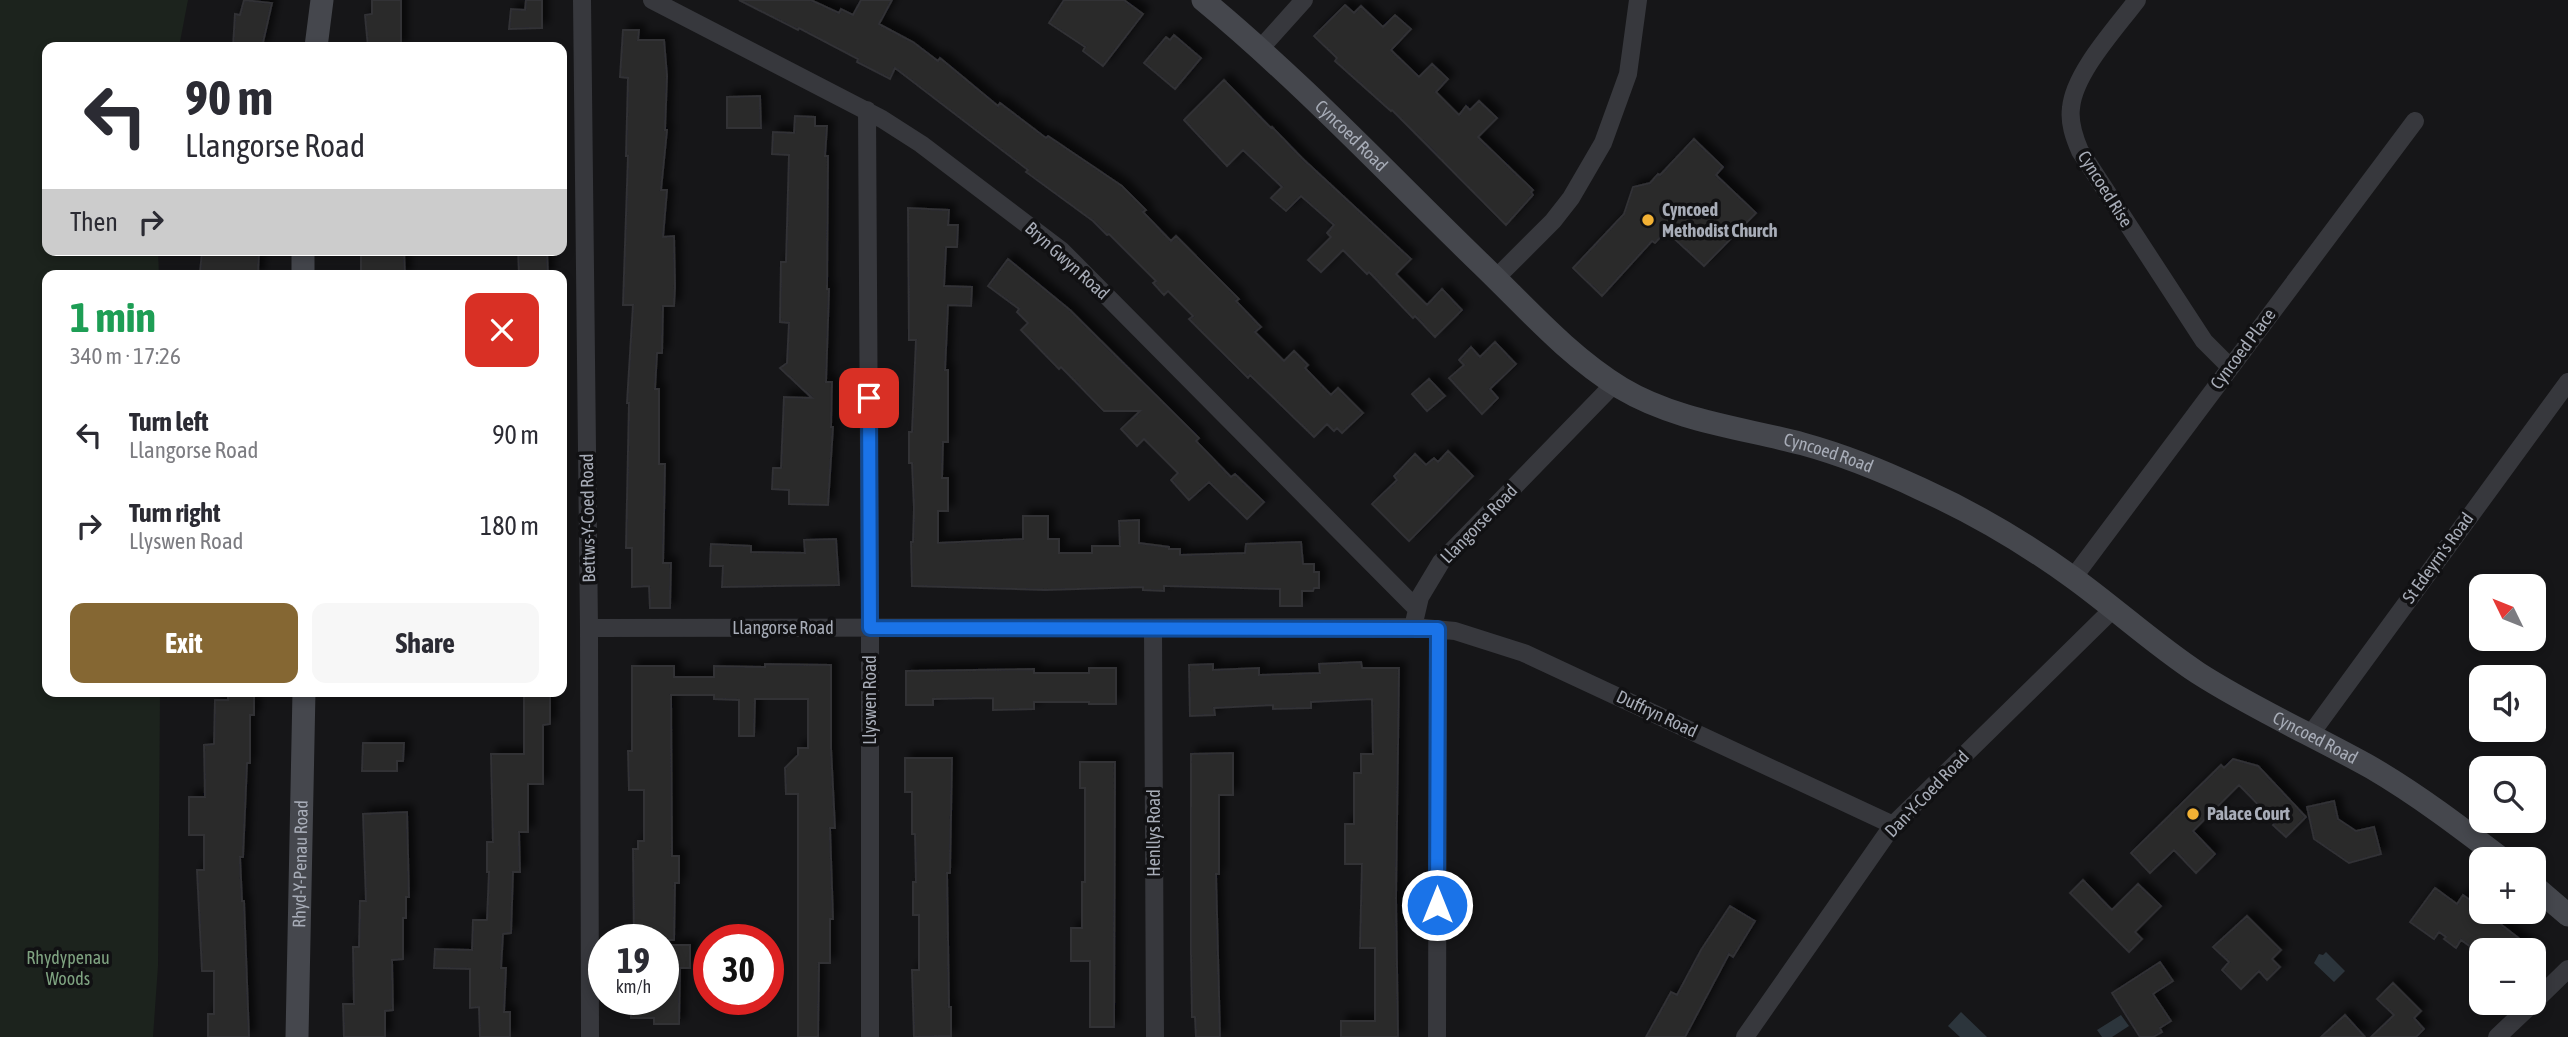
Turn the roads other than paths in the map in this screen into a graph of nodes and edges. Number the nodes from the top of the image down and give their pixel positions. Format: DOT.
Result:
graph roads {
  1 [pos="322,0"];
  2 [pos="582,0"];
  3 [pos="652,0"];
  4 [pos="1203,0"];
  5 [pos="1304,0"];
  6 [pos="1638,0"];
  7 [pos="2137,0"];
  8 [pos="317,42"];
  9 [pos="1260,49"];
  10 [pos="867,110"];
  11 [pos="2415,121"];
  12 [pos="1496,278"];
  13 [pos="2230,367"];
  14 [pos="2568,382"];
  15 [pos="1614,384"];
  16 [pos="2073,578"];
  17 [pos="1416,608"];
  18 [pos="2113,610"];
  19 [pos="1413,627"];
  20 [pos="589,628"];
  21 [pos="870,628"];
  22 [pos="1153,628"];
  23 [pos="1438,629"];
  24 [pos="304,697"];
  25 [pos="2310,736"];
  26 [pos="1893,825"];
  27 [pos="2486,847"];
  28 [pos="2546,896"];
  29 [pos="2568,915"];
  30 [pos="2568,970"];
  31 [pos="2546,991"];
  32 [pos="2520,1015"];
  33 [pos="297,1037"];
  34 [pos="590,1037"];
  35 [pos="870,1037"];
  36 [pos="1155,1037"];
  37 [pos="1437,1037"];
  38 [pos="1745,1037"];
  39 [pos="2497,1037"];
  1 -- 8 [label="street"];
  2 -- 20 [label="street, Bettws-Y-Coed Road"];
  3 -- 10 [label="street, Bryn Gwyn Road"];
  4 -- 9 [label="street, Cyncoed Road"];
  5 -- 9 [label="street"];
  6 -- 12 [label="street"];
  7 -- 13 [label="street, Cyncoed Rise"];
  9 -- 12 [label="street, Cyncoed Road"];
  10 -- 17 [label="street, Bryn Gwyn Road"];
  10 -- 21 [label="street, Llyswen Road"];
  11 -- 13 [label="street, Cyncoed Place"];
  12 -- 15 [label="street, Cyncoed Road"];
  13 -- 16 [label="street, Cyncoed Place"];
  14 -- 25 [label="street, St Edeyrn's Road"];
  15 -- 16 [label="street, Cyncoed Road"];
  15 -- 17 [label="street, Llangorse Road"];
  16 -- 18 [label="street, Cyncoed Road"];
  17 -- 19 [label="street, Llangorse Road"];
  18 -- 25 [label="street, Cyncoed Road"];
  18 -- 26 [label="street, Dan-Y-Coed Road"];
  19 -- 22 [label="street, Llangorse Road"];
  19 -- 23 [label="street, Duffryn Road"];
  20 -- 21 [label="street, Llangorse Road"];
  20 -- 34 [label="street, Bettws-Y-Coed Road"];
  21 -- 22 [label="street, Llangorse Road"];
  21 -- 35 [label="street, Llyswen Road"];
  22 -- 36 [label="street, Henllys Road"];
  23 -- 26 [label="street, Duffryn Road"];
  23 -- 37 [label="street"];
  24 -- 33 [label="street, Rhyd-Y-Penau Road"];
  25 -- 27 [label="street, Cyncoed Road"];
  26 -- 38 [label="street, Dan-Y-Coed Road"];
  28 -- 29 [label="street"];
  30 -- 31 [label="street"];
  32 -- 39 [label="street"];
}
